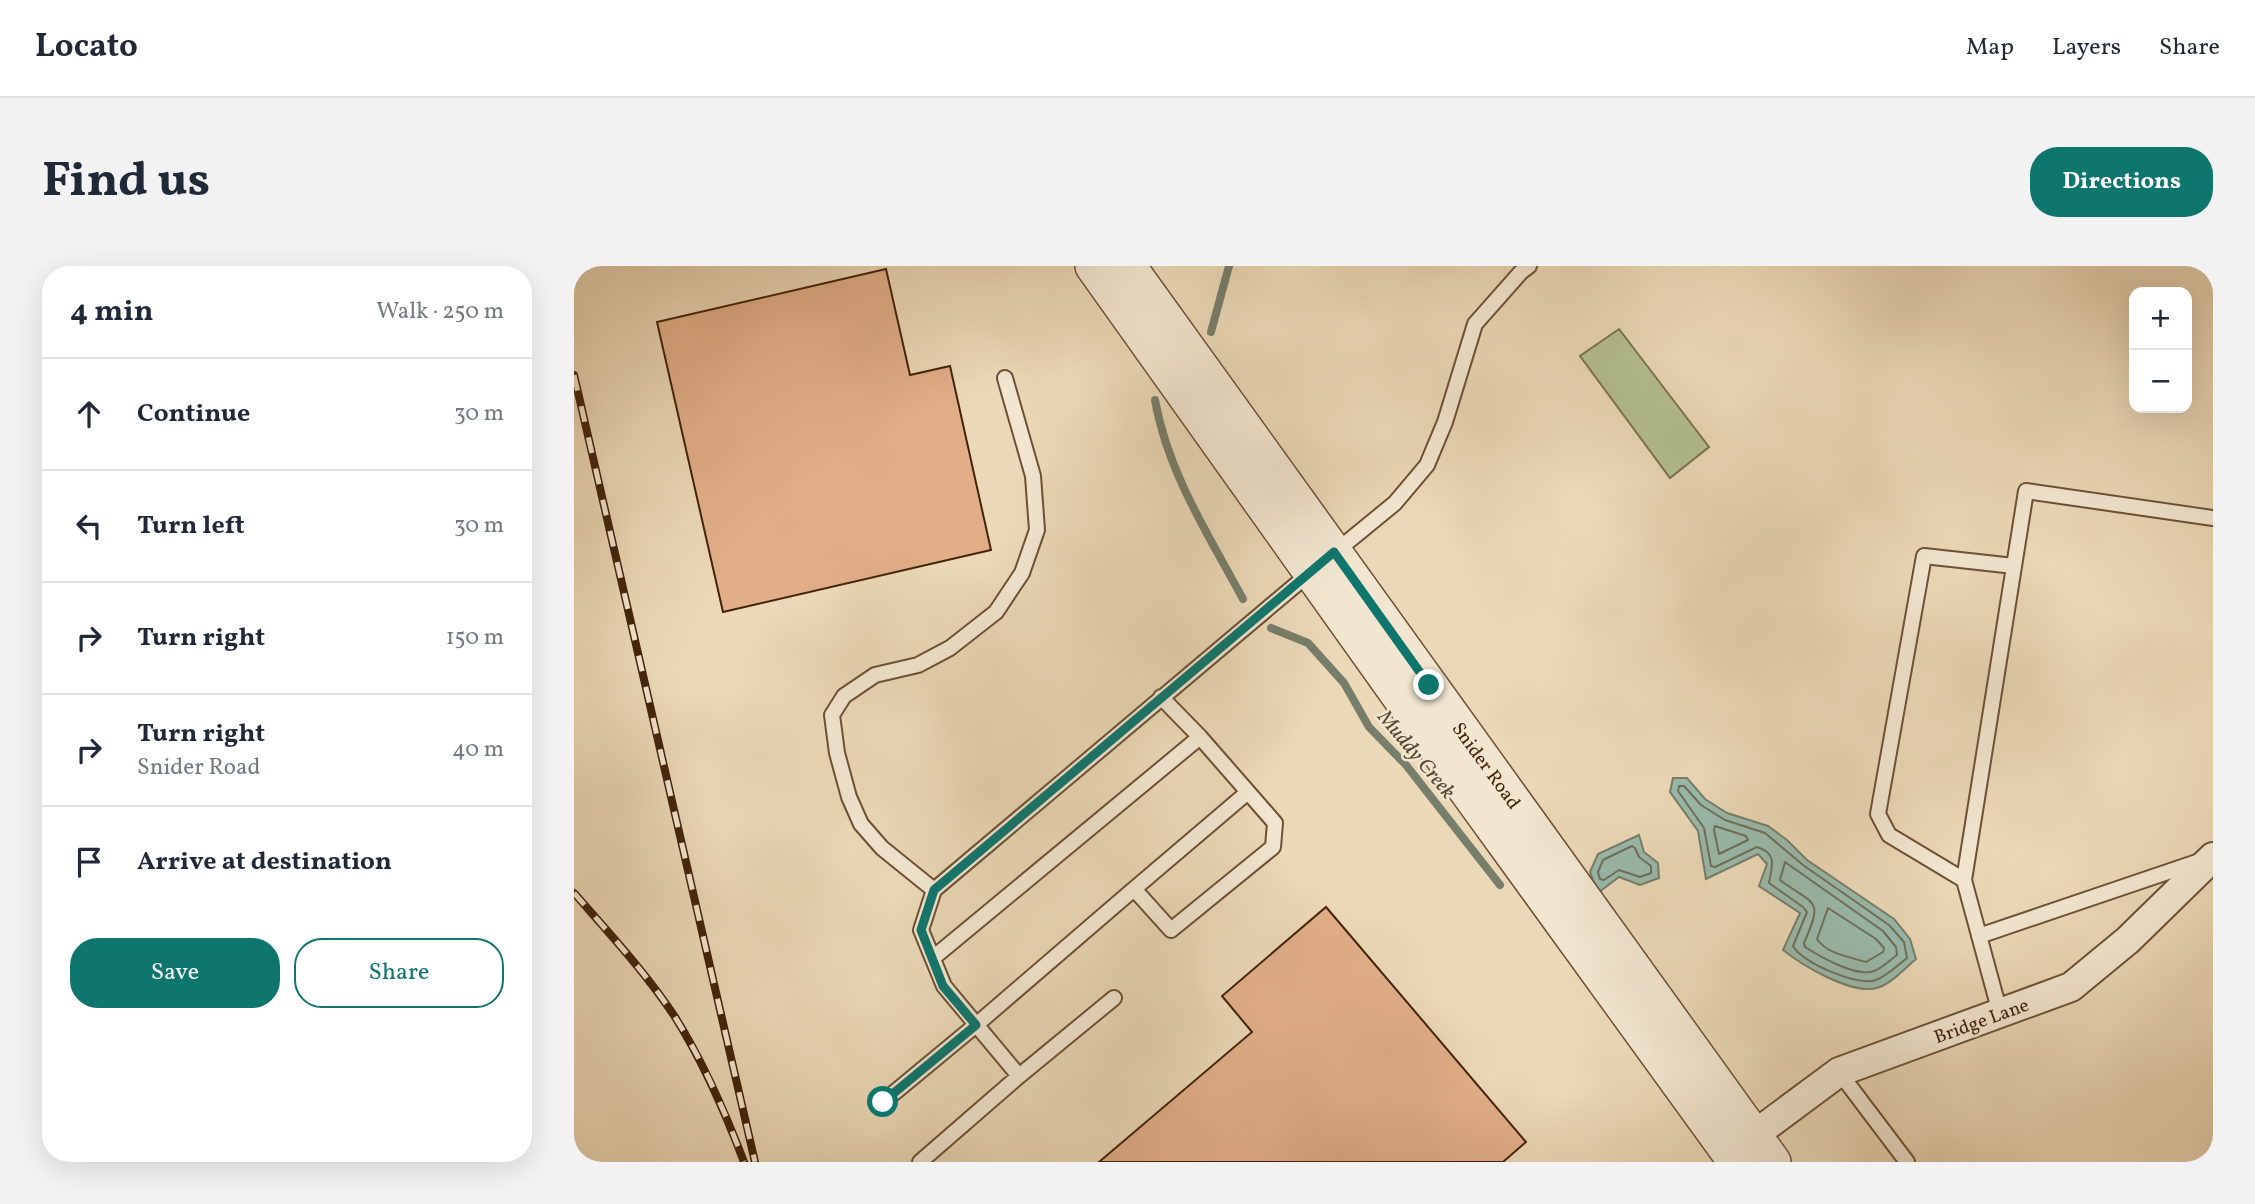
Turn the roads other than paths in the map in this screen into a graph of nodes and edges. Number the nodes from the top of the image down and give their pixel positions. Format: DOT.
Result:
graph roads {
  1 [pos="1093,266"];
  2 [pos="1129,266"];
  3 [pos="1529,266"];
  4 [pos="1005,378"];
  5 [pos="2213,518"];
  6 [pos="1323,562"];
  7 [pos="2014,566"];
  8 [pos="1161,697"];
  9 [pos="1200,737"];
  10 [pos="1248,792"];
  11 [pos="2213,857"];
  12 [pos="1964,880"];
  13 [pos="1134,889"];
  14 [pos="934,890"];
  15 [pos="1979,936"];
  16 [pos="933,958"];
  17 [pos="1114,998"];
  18 [pos="2000,1013"];
  19 [pos="976,1025"];
  20 [pos="1839,1072"];
  21 [pos="1019,1076"];
  22 [pos="883,1102"];
  23 [pos="1742,1155"];
  24 [pos="920,1162"];
  25 [pos="1907,1162"];
  1 -- 6 [label="street, Snider Road"];
  2 -- 6 [label="street, Snider Road"];
  3 -- 6 [label="lane"];
  4 -- 14 [label="lane"];
  5 -- 7 [label="lane"];
  6 -- 8 [label="lane"];
  6 -- 23 [label="street, Snider Road"];
  7 -- 12 [label="lane"];
  7 -- 12 [label="lane"];
  8 -- 9 [label="lane"];
  8 -- 14 [label="lane"];
  9 -- 10 [label="lane"];
  9 -- 16 [label="lane"];
  10 -- 13 [label="lane"];
  10 -- 13 [label="lane"];
  11 -- 15 [label="lane"];
  11 -- 18 [label="street, Bridge Lane"];
  12 -- 15 [label="lane"];
  13 -- 19 [label="lane"];
  14 -- 16 [label="lane"];
  15 -- 18 [label="lane"];
  16 -- 19 [label="lane"];
  17 -- 21 [label="lane"];
  18 -- 20 [label="street, Bridge Lane"];
  19 -- 21 [label="lane"];
  19 -- 22 [label="lane"];
  20 -- 23 [label="street, Bridge Lane"];
  20 -- 25 [label="lane"];
  21 -- 24 [label="lane"];
}
